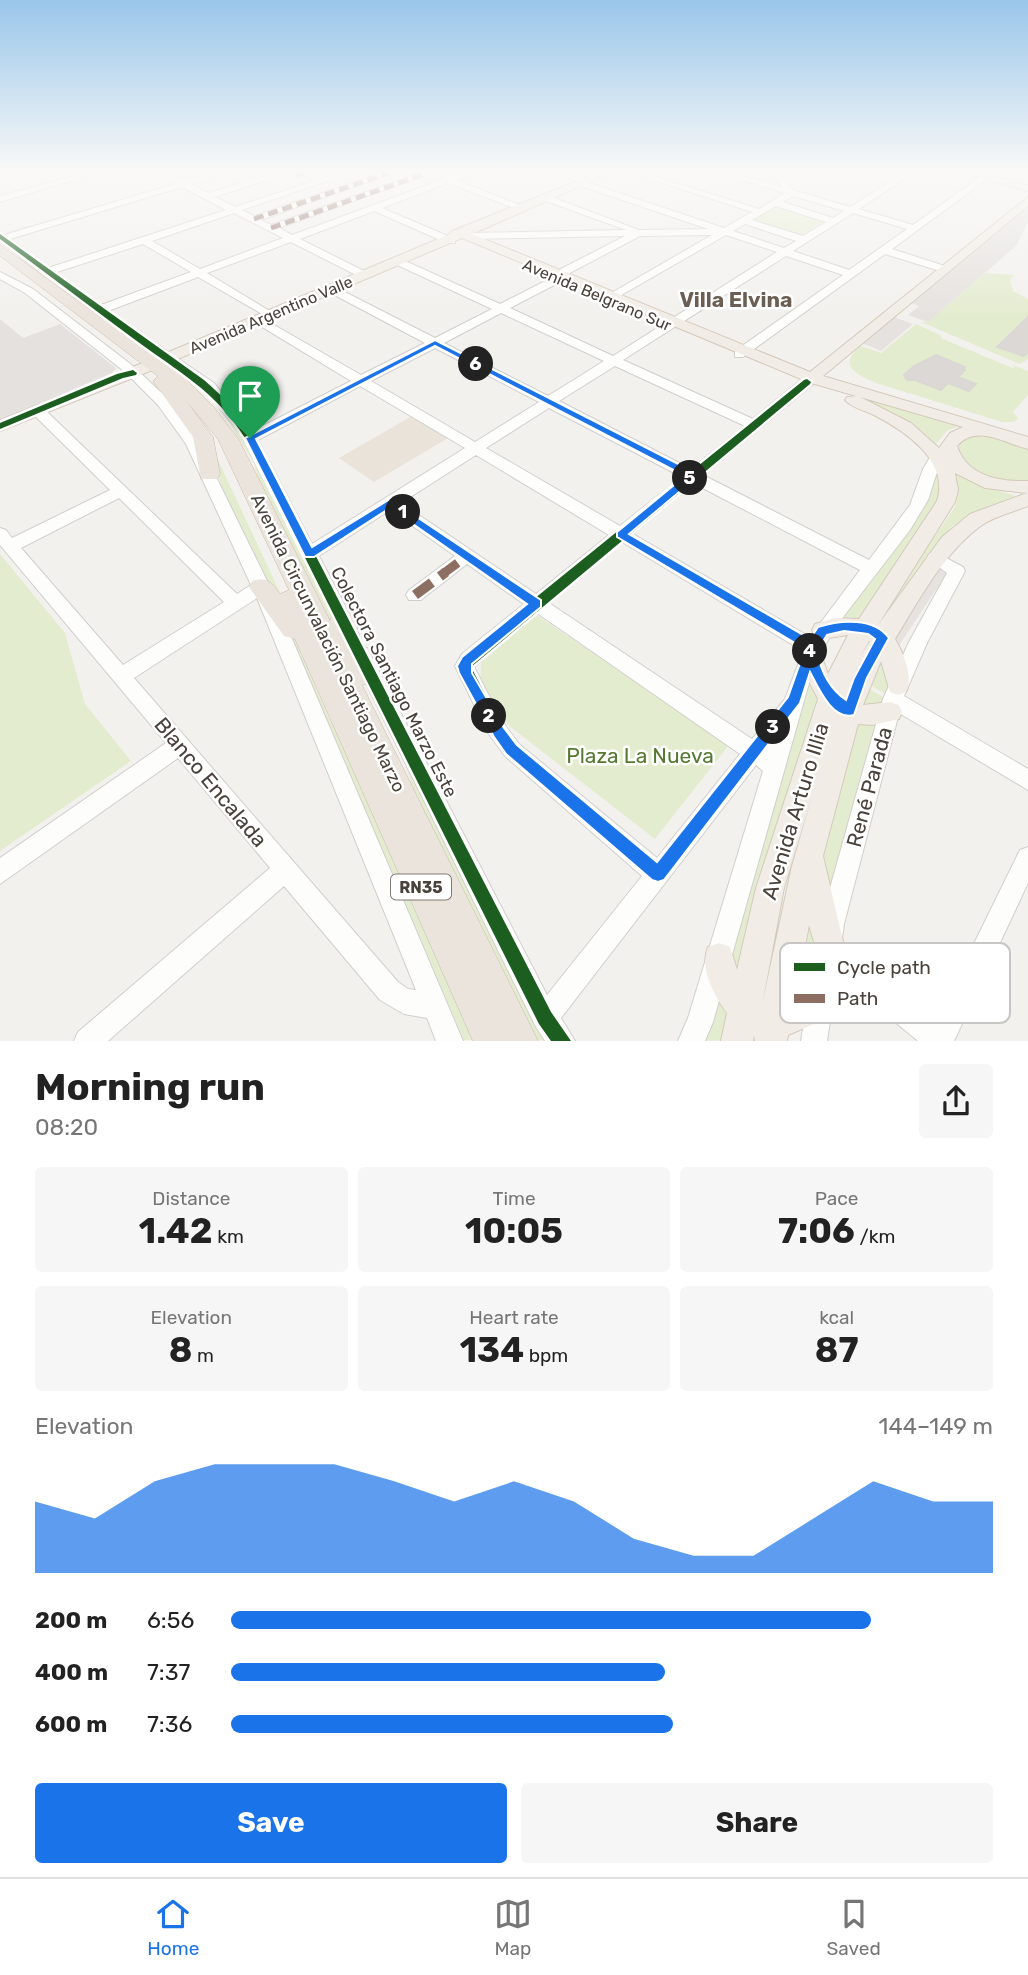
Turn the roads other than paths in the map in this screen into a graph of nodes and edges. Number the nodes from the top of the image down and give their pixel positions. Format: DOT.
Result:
graph roads {
  1 [pos="68,221"];
  2 [pos="203,221"];
  3 [pos="257,221"];
  4 [pos="292,221"];
  5 [pos="339,221"];
  6 [pos="410,221"];
  7 [pos="494,221"];
  8 [pos="606,221"];
  9 [pos="693,221"];
  10 [pos="744,221"];
  11 [pos="834,221"];
  12 [pos="888,221"];
  13 [pos="924,221"];
  14 [pos="1003,221"];
  15 [pos="271,228"];
  16 [pos="914,228"];
  17 [pos="725,232"];
  18 [pos="639,233"];
  19 [pos="457,237"];
  20 [pos="291,238"];
  21 [pos="144,240"];
  22 [pos="804,240"];
  23 [pos="1,242"];
  24 [pos="884,250"];
  25 [pos="785,252"];
  26 [pos="0,258"];
  27 [pos="397,261"];
  28 [pos="944,269"];
  29 [pos="198,273"];
  30 [pos="41,274"];
  31 [pos="851,274"];
  32 [pos="0,275"];
  33 [pos="364,275"];
  34 [pos="559,277"];
  35 [pos="16,283"];
  36 [pos="0,288"];
  37 [pos="331,289"];
  38 [pos="610,298"];
  39 [pos="500,309"];
  40 [pos="99,310"];
  41 [pos="264,318"];
  42 [pos="672,323"];
  43 [pos="435,343"];
  44 [pos="742,352"];
  45 [pos="613,360"];
  46 [pos="152,369"];
  47 [pos="809,380"];
  48 [pos="361,381"];
  49 [pos="209,387"];
  50 [pos="548,402"];
  51 [pos="40,413"];
  52 [pos="754,425"];
  53 [pos="0,426"];
  54 [pos="0,433"];
  55 [pos="250,438"];
  56 [pos="1018,440"];
  57 [pos="475,448"];
  58 [pos="944,457"];
  59 [pos="209,474"];
  60 [pos="692,476"];
  61 [pos="120,491"];
  62 [pos="1026,496"];
  63 [pos="258,498"];
  64 [pos="390,503"];
  65 [pos="621,534"];
  66 [pos="5,540"];
  67 [pos="309,554"];
  68 [pos="467,556"];
  69 [pos="935,558"];
  70 [pos="870,568"];
  71 [pos="261,587"];
  72 [pos="415,595"];
  73 [pos="236,603"];
  74 [pos="536,604"];
  75 [pos="342,619"];
  76 [pos="873,633"];
  77 [pos="815,643"];
  78 [pos="121,676"];
  79 [pos="894,698"];
  80 [pos="795,699"];
  81 [pos="839,704"];
  82 [pos="180,745"];
  83 [pos="753,752"];
  84 [pos="775,767"];
  85 [pos="368,771"];
  86 [pos="1028,780"];
  87 [pos="413,822"];
  88 [pos="810,850"];
  89 [pos="1028,858"];
  90 [pos="286,869"];
  91 [pos="0,872"];
  92 [pos="658,874"];
  93 [pos="791,943"];
  94 [pos="828,943"];
  95 [pos="829,943"];
  96 [pos="987,943"];
  97 [pos="719,958"];
  98 [pos="780,998"];
  99 [pos="475,1002"];
  100 [pos="436,1006"];
  101 [pos="744,1008"];
  102 [pos="545,1018"];
  103 [pos="790,1023"];
  104 [pos="816,1023"];
  105 [pos="919,1023"];
  106 [pos="949,1023"];
  107 [pos="773,1032"];
  108 [pos="692,1039"];
  109 [pos="87,1041"];
  110 [pos="450,1041"];
  111 [pos="491,1041"];
  112 [pos="519,1041"];
  113 [pos="562,1041"];
  114 [pos="737,1041"];
  115 [pos="814,1041"];
  116 [pos="940,1041"];
  1 -- 23 [label="street"];
  2 -- 21 [label="street"];
  3 -- 15 [label="street"];
  4 -- 15 [label="street"];
  5 -- 20 [label="street"];
  6 -- 19 [label="street"];
  7 -- 19 [label="main road, Avenida Argentino Valle"];
  8 -- 18 [label="street"];
  9 -- 17 [label="street"];
  10 -- 17 [label="street"];
  10 -- 22 [label="street"];
  11 -- 22 [label="street"];
  12 -- 16 [label="street"];
  13 -- 16 [label="street"];
  14 -- 28 [label="main road"];
  15 -- 20 [label="street"];
  16 -- 24 [label="street"];
  17 -- 18 [label="street"];
  17 -- 25 [label="street"];
  17 -- 38 [label="street"];
  18 -- 19 [label="street"];
  18 -- 34 [label="street"];
  19 -- 27 [label="main road, Avenida Argentino Valle"];
  19 -- 34 [label="main road, Avenida Belgrano Sur"];
  20 -- 29 [label="street"];
  20 -- 33 [label="street"];
  21 -- 29 [label="street"];
  21 -- 30 [label="street"];
  22 -- 25 [label="street"];
  23 -- 30 [label="highway, Avenida Circunvalación Santiago Marzo / RN35"];
  24 -- 28 [label="street"];
  24 -- 31 [label="street"];
  25 -- 31 [label="street"];
  25 -- 42 [label="street"];
  26 -- 46 [label="highway, Avenida Circunvalación Santiago Marzo / RN35"];
  27 -- 33 [label="main road, Avenida Argentino Valle"];
  27 -- 39 [label="street"];
  28 -- 47 [label="main road"];
  29 -- 40 [label="street"];
  29 -- 41 [label="street"];
  30 -- 40 [label="street, Colectora Santiago Marzo Este"];
  30 -- 46 [label="highway, Avenida Circunvalación Santiago Marzo / RN35"];
  31 -- 44 [label="street"];
  32 -- 35 [label="street, Colectora Santiago Marzo Este"];
  33 -- 37 [label="main road, Avenida Argentino Valle"];
  34 -- 38 [label="main road, Avenida Belgrano Sur"];
  34 -- 39 [label="street"];
  35 -- 36 [label="street"];
  35 -- 46 [label="street, Colectora Santiago Marzo Este"];
  37 -- 41 [label="main road, Avenida Argentino Valle"];
  37 -- 43 [label="street"];
  38 -- 42 [label="main road, Avenida Belgrano Sur"];
  39 -- 43 [label="street"];
  39 -- 45 [label="street"];
  40 -- 46 [label="street, Colectora Santiago Marzo Este"];
  41 -- 46 [label="main road, Avenida Argentino Valle"];
  41 -- 48 [label="street"];
  42 -- 44 [label="main road, Avenida Belgrano Sur"];
  42 -- 45 [label="street"];
  43 -- 48 [label="street"];
  43 -- 50 [label="street"];
  44 -- 47 [label="main road, Avenida Belgrano Sur"];
  45 -- 50 [label="street"];
  45 -- 52 [label="street"];
  46 -- 49 [label="street, Colectora Santiago Marzo Este"];
  46 -- 51 [label="main road, Avenida Argentino Valle"];
  46 -- 59 [label="street, Colectora Santiago Marzo Este"];
  46 -- 59 [label="highway"];
  46 -- 63 [label="highway, Avenida Circunvalación Santiago Marzo / RN35"];
  46 -- 85 [label="highway, Avenida Circunvalación Santiago Marzo / RN35"];
  47 -- 52 [label="street"];
  47 -- 56 [label="main road, Avenida Belgrano Sur"];
  47 -- 58 [label="main road, Avenida Belgrano Sur"];
  48 -- 55 [label="street"];
  48 -- 57 [label="street"];
  49 -- 55 [label="street, Colectora Santiago Marzo Este"];
  49 -- 63 [label="highway"];
  50 -- 57 [label="street"];
  50 -- 60 [label="street"];
  51 -- 53 [label="main road"];
  51 -- 54 [label="main road"];
  51 -- 61 [label="street"];
  52 -- 60 [label="street"];
  55 -- 67 [label="street, Colectora Santiago Marzo Este"];
  56 -- 58 [label="main road"];
  57 -- 64 [label="street"];
  57 -- 65 [label="street"];
  58 -- 62 [label="main road"];
  58 -- 70 [label="street"];
  58 -- 76 [label="main road, Avenida Arturo Illia"];
  59 -- 71 [label="street, Colectora Santiago Marzo Este"];
  60 -- 65 [label="street"];
  60 -- 70 [label="street"];
  61 -- 66 [label="street"];
  61 -- 73 [label="street"];
  62 -- 69 [label="main road, Avenida Arturo Illia"];
  63 -- 87 [label="highway, Avenida Circunvalación Santiago Marzo / RN35"];
  64 -- 67 [label="street"];
  64 -- 68 [label="street"];
  65 -- 74 [label="street"];
  65 -- 77 [label="street"];
  66 -- 78 [label="street, Blanco Encalada"];
  67 -- 75 [label="street, Colectora Santiago Marzo Este"];
  68 -- 72 [label="street"];
  68 -- 74 [label="street"];
  69 -- 76 [label="main road, Avenida Arturo Illia"];
  69 -- 79 [label="street, René Parada"];
  70 -- 77 [label="street"];
  71 -- 73 [label="street"];
  71 -- 85 [label="highway"];
  71 -- 100 [label="street, Colectora Santiago Marzo Este"];
  73 -- 78 [label="street"];
  74 -- 83 [label="street"];
  74 -- 92 [label="street"];
  75 -- 87 [label="highway"];
  75 -- 102 [label="street, Colectora Santiago Marzo Este"];
  76 -- 77 [label="main road"];
  76 -- 79 [label="main road"];
  76 -- 81 [label="main road, Avenida Arturo Illia"];
  77 -- 80 [label="street"];
  77 -- 81 [label="main road"];
  78 -- 82 [label="street, Blanco Encalada"];
  79 -- 81 [label="main road"];
  79 -- 86 [label="street"];
  79 -- 95 [label="street, René Parada"];
  80 -- 83 [label="street"];
  80 -- 84 [label="street"];
  81 -- 88 [label="main road, Avenida Arturo Illia"];
  81 -- 101 [label="main road, Avenida Arturo Illia"];
  82 -- 90 [label="street, Blanco Encalada"];
  82 -- 91 [label="street"];
  83 -- 84 [label="street"];
  83 -- 92 [label="street"];
  84 -- 97 [label="street"];
  85 -- 99 [label="highway, Avenida Circunvalación Santiago Marzo / RN35"];
  87 -- 112 [label="highway, Avenida Circunvalación Santiago Marzo / RN35"];
  88 -- 93 [label="main road, Avenida Arturo Illia"];
  88 -- 94 [label="main road"];
  89 -- 96 [label="street"];
  90 -- 100 [label="street, Blanco Encalada"];
  90 -- 109 [label="street"];
  92 -- 102 [label="street"];
  97 -- 101 [label="main road"];
  97 -- 108 [label="street"];
  98 -- 107 [label="main road, Avenida Arturo Illia"];
  99 -- 111 [label="highway, Avenida Circunvalación Santiago Marzo / RN35"];
  100 -- 110 [label="street, Colectora Santiago Marzo Este"];
  101 -- 107 [label="main road"];
  101 -- 114 [label="main road, Avenida Arturo Illia"];
  102 -- 113 [label="street, Colectora Santiago Marzo Este"];
  103 -- 107 [label="main road"];
  104 -- 115 [label="street, René Parada"];
  105 -- 116 [label="street"];
  106 -- 116 [label="street"];
}
